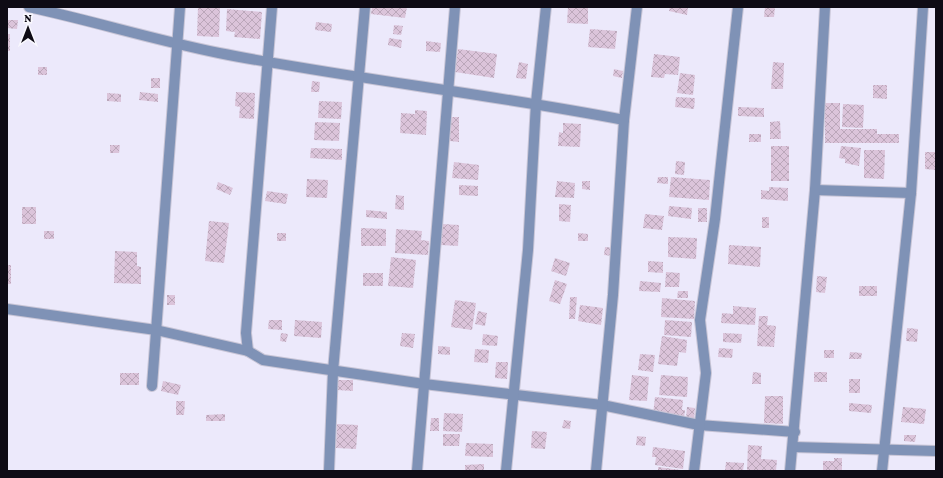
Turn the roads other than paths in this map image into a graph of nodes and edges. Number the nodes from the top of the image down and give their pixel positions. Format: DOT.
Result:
graph roads {
  1 [pos="29,7"];
  2 [pos="180,7"];
  3 [pos="272,7"];
  4 [pos="365,7"];
  5 [pos="455,7"];
  6 [pos="546,7"];
  7 [pos="637,7"];
  8 [pos="738,7"];
  9 [pos="825,7"];
  10 [pos="923,7"];
  11 [pos="177,44"];
  12 [pos="268,60"];
  13 [pos="359,77"];
  14 [pos="448,89"];
  15 [pos="536,103"];
  16 [pos="624,120"];
  17 [pos="815,190"];
  18 [pos="911,193"];
  19 [pos="7,309"];
  20 [pos="156,330"];
  21 [pos="248,351"];
  22 [pos="333,370"];
  23 [pos="424,384"];
  24 [pos="152,386"];
  25 [pos="514,394"];
  26 [pos="602,405"];
  27 [pos="699,425"];
  28 [pos="795,432"];
  29 [pos="793,447"];
  30 [pos="884,448"];
  31 [pos="936,451"];
  32 [pos="329,471"];
  33 [pos="417,471"];
  34 [pos="506,471"];
  35 [pos="596,471"];
  36 [pos="694,471"];
  37 [pos="790,471"];
  38 [pos="882,471"];
  1 -- 11 [label="street"];
  2 -- 11 [label="street"];
  3 -- 12 [label="street"];
  4 -- 13 [label="street"];
  5 -- 14 [label="street"];
  6 -- 15 [label="street"];
  7 -- 16 [label="street"];
  8 -- 27 [label="street"];
  9 -- 17 [label="street"];
  10 -- 18 [label="street"];
  11 -- 12 [label="street"];
  11 -- 20 [label="street"];
  12 -- 13 [label="street"];
  12 -- 21 [label="street"];
  13 -- 14 [label="street"];
  13 -- 22 [label="street"];
  14 -- 15 [label="street"];
  14 -- 23 [label="street"];
  15 -- 16 [label="street"];
  15 -- 25 [label="street"];
  16 -- 26 [label="street"];
  17 -- 18 [label="street"];
  17 -- 28 [label="street"];
  18 -- 30 [label="street"];
  19 -- 20 [label="street"];
  20 -- 21 [label="street"];
  20 -- 24 [label="street"];
  21 -- 22 [label="street"];
  22 -- 23 [label="street"];
  22 -- 32 [label="street"];
  23 -- 25 [label="street"];
  23 -- 33 [label="street"];
  25 -- 26 [label="street"];
  25 -- 34 [label="street"];
  26 -- 27 [label="street"];
  26 -- 35 [label="street"];
  27 -- 28 [label="street"];
  27 -- 36 [label="street"];
  28 -- 29 [label="street"];
  29 -- 30 [label="street"];
  29 -- 37 [label="street"];
  30 -- 31 [label="street"];
  30 -- 38 [label="street"];
}
